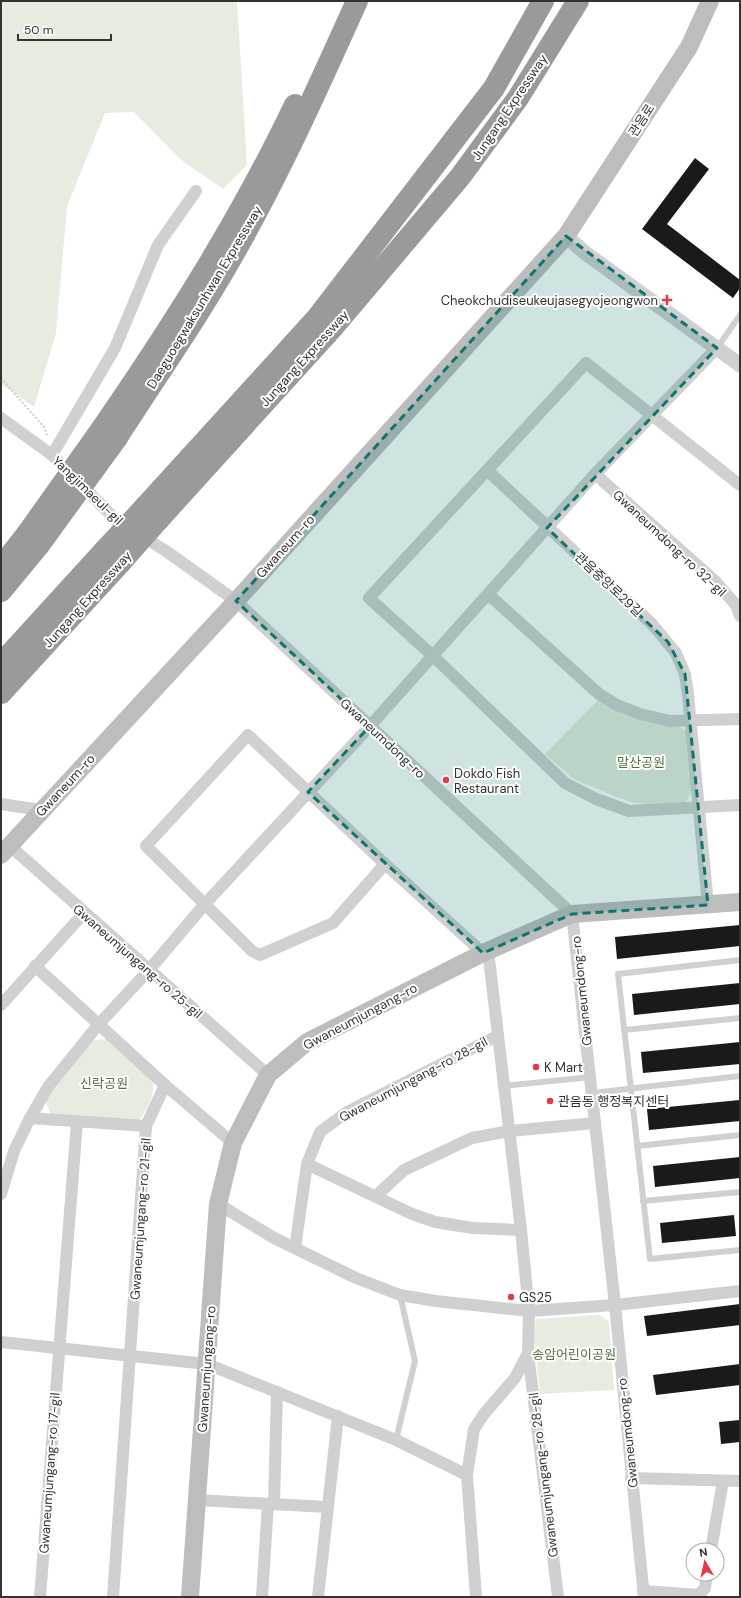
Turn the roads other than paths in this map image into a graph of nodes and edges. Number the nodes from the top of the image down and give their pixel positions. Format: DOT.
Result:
graph roads {
  1 [pos="344,1"];
  2 [pos="358,1"];
  3 [pos="543,1"];
  4 [pos="578,1"];
  5 [pos="710,1"];
  6 [pos="196,191"];
  7 [pos="566,236"];
  8 [pos="740,315"];
  9 [pos="717,348"];
  10 [pos="740,365"];
  11 [pos="653,414"];
  12 [pos="1,418"];
  13 [pos="109,433"];
  14 [pos="52,456"];
  15 [pos="488,471"];
  16 [pos="595,474"];
  17 [pos="740,485"];
  18 [pos="152,513"];
  19 [pos="548,528"];
  20 [pos="33,539"];
  21 [pos="114,555"];
  22 [pos="1,567"];
  23 [pos="1,591"];
  24 [pos="488,594"];
  25 [pos="236,601"];
  26 [pos="740,616"];
  27 [pos="433,656"];
  28 [pos="1,664"];
  29 [pos="1,692"];
  30 [pos="740,719"];
  31 [pos="690,720"];
  32 [pos="370,726"];
  33 [pos="308,792"];
  34 [pos="1,804"];
  35 [pos="740,805"];
  36 [pos="698,808"];
  37 [pos="42,810"];
  38 [pos="5,850"];
  39 [pos="385,864"];
  40 [pos="740,902"];
  41 [pos="708,905"];
  42 [pos="204,906"];
  43 [pos="84,913"];
  44 [pos="572,914"];
  45 [pos="485,951"];
  46 [pos="740,960"];
  47 [pos="35,966"];
  48 [pos="149,970"];
  49 [pos="1,1005"];
  50 [pos="740,1018"];
  51 [pos="98,1025"];
  52 [pos="624,1030"];
  53 [pos="497,1036"];
  54 [pos="268,1075"];
  55 [pos="740,1076"];
  56 [pos="591,1077"];
  57 [pos="165,1085"];
  58 [pos="504,1086"];
  59 [pos="631,1088"];
  60 [pos="592,1093"];
  61 [pos="30,1118"];
  62 [pos="77,1122"];
  63 [pos="595,1124"];
  64 [pos="146,1126"];
  65 [pos="510,1131"];
  66 [pos="740,1135"];
  67 [pos="233,1143"];
  68 [pos="637,1146"];
  69 [pos="307,1164"];
  70 [pos="740,1192"];
  71 [pos="1,1194"];
  72 [pos="376,1196"];
  73 [pos="643,1201"];
  74 [pos="218,1204"];
  75 [pos="521,1230"];
  76 [pos="295,1248"];
  77 [pos="740,1250"];
  78 [pos="740,1291"];
  79 [pos="400,1295"];
  80 [pos="615,1305"];
  81 [pos="529,1311"];
  82 [pos="1,1342"];
  83 [pos="58,1348"];
  84 [pos="528,1353"];
  85 [pos="130,1356"];
  86 [pos="207,1364"];
  87 [pos="277,1392"];
  88 [pos="338,1416"];
  89 [pos="396,1440"];
  90 [pos="467,1475"];
  91 [pos="631,1478"];
  92 [pos="723,1481"];
  93 [pos="740,1481"];
  94 [pos="197,1500"];
  95 [pos="271,1504"];
  96 [pos="328,1507"];
  97 [pos="712,1542"];
  98 [pos="706,1582"];
  99 [pos="644,1594"];
  100 [pos="40,1597"];
  101 [pos="113,1597"];
  102 [pos="190,1597"];
  103 [pos="262,1597"];
  104 [pos="318,1597"];
  105 [pos="476,1597"];
  106 [pos="558,1597"];
  1 -- 13 [label="highway, Daeguoegwaksunhwan Expressway"];
  2 -- 13 [label="highway, Daeguoegwaksunhwan Expressway"];
  3 -- 18 [label="highway, Jungang Expressway"];
  4 -- 18 [label="highway, Jungang Expressway"];
  5 -- 7 [label="main road, 관음로"];
  6 -- 14 [label="street"];
  7 -- 9 [label="street"];
  7 -- 25 [label="main road, Gwaneum-ro"];
  8 -- 9 [label="lane"];
  9 -- 10 [label="street"];
  9 -- 11 [label="street"];
  11 -- 15 [label="street"];
  11 -- 16 [label="street"];
  11 -- 17 [label="street"];
  12 -- 14 [label="street, Yangjimaeul-gil"];
  13 -- 20 [label="highway, Daeguoegwaksunhwan Expressway, bridge"];
  14 -- 25 [label="street, Yangjimaeul-gil"];
  15 -- 19 [label="street, 관음중앙로29길"];
  15 -- 27 [label="street"];
  16 -- 19 [label="street"];
  16 -- 26 [label="street, Gwaneumdong-ro 32-gil"];
  18 -- 21 [label="highway, Jungang Expressway, bridge"];
  19 -- 24 [label="street"];
  19 -- 31 [label="street, 관음중앙로29길"];
  20 -- 22 [label="highway, Daeguoegwaksunhwan Expressway"];
  20 -- 23 [label="highway, Daeguoegwaksunhwan Expressway"];
  21 -- 28 [label="highway, Jungang Expressway"];
  21 -- 29 [label="highway, Jungang Expressway"];
  24 -- 27 [label="street"];
  24 -- 31 [label="street"];
  25 -- 32 [label="street, Gwaneumdong-ro"];
  25 -- 37 [label="main road, Gwaneum-ro"];
  27 -- 32 [label="street"];
  27 -- 36 [label="street"];
  30 -- 31 [label="street"];
  31 -- 36 [label="street, 관음중앙로29길"];
  32 -- 33 [label="street"];
  32 -- 44 [label="street, Gwaneumdong-ro"];
  33 -- 39 [label="street"];
  33 -- 42 [label="street"];
  33 -- 42 [label="street"];
  34 -- 37 [label="street"];
  35 -- 36 [label="street"];
  36 -- 41 [label="street, 관음중앙로29길"];
  37 -- 38 [label="main road, Gwaneum-ro"];
  38 -- 43 [label="street, Gwaneumjungang-ro 25-gil"];
  39 -- 42 [label="street"];
  39 -- 45 [label="street"];
  40 -- 41 [label="main road, Gwaneumjungang-ro"];
  41 -- 44 [label="main road, Gwaneumjungang-ro"];
  42 -- 48 [label="street"];
  43 -- 47 [label="street"];
  43 -- 48 [label="street, Gwaneumjungang-ro 25-gil"];
  44 -- 45 [label="main road, Gwaneumjungang-ro"];
  44 -- 56 [label="street, Gwaneumdong-ro"];
  45 -- 53 [label="street, Gwaneumjungang-ro 28-gil"];
  45 -- 54 [label="main road, Gwaneumjungang-ro"];
  46 -- 52 [label="lane"];
  47 -- 49 [label="street"];
  47 -- 51 [label="street"];
  48 -- 51 [label="street"];
  48 -- 54 [label="street, Gwaneumjungang-ro 25-gil"];
  50 -- 52 [label="lane"];
  51 -- 57 [label="street"];
  51 -- 61 [label="street"];
  52 -- 59 [label="lane"];
  53 -- 58 [label="street, Gwaneumjungang-ro 28-gil"];
  53 -- 69 [label="street, Gwaneumjungang-ro 28-gil"];
  54 -- 67 [label="main road, Gwaneumjungang-ro"];
  55 -- 59 [label="lane"];
  56 -- 58 [label="lane"];
  56 -- 60 [label="street, Gwaneumdong-ro"];
  57 -- 64 [label="street, Gwaneumjungang-ro 21-gil"];
  57 -- 67 [label="street"];
  58 -- 65 [label="street, Gwaneumjungang-ro 28-gil"];
  59 -- 60 [label="lane"];
  59 -- 68 [label="lane"];
  60 -- 63 [label="street, Gwaneumdong-ro"];
  61 -- 62 [label="street"];
  61 -- 71 [label="street"];
  62 -- 64 [label="street"];
  62 -- 83 [label="street"];
  63 -- 65 [label="street"];
  63 -- 80 [label="street, Gwaneumdong-ro"];
  64 -- 85 [label="street, Gwaneumjungang-ro 21-gil"];
  65 -- 72 [label="street"];
  65 -- 75 [label="street, Gwaneumjungang-ro 28-gil"];
  66 -- 68 [label="lane"];
  67 -- 74 [label="main road, Gwaneumjungang-ro"];
  68 -- 73 [label="lane"];
  69 -- 72 [label="street"];
  69 -- 76 [label="street, Gwaneumjungang-ro 28-gil"];
  70 -- 73 [label="lane"];
  72 -- 75 [label="street"];
  73 -- 77 [label="lane"];
  74 -- 76 [label="street"];
  74 -- 86 [label="main road, Gwaneumjungang-ro"];
  75 -- 81 [label="street, Gwaneumjungang-ro 28-gil"];
  76 -- 79 [label="street"];
  78 -- 80 [label="street"];
  79 -- 81 [label="street"];
  79 -- 89 [label="lane"];
  80 -- 81 [label="street"];
  80 -- 91 [label="street, Gwaneumdong-ro"];
  81 -- 84 [label="street, Gwaneumjungang-ro 28-gil"];
  82 -- 83 [label="street"];
  83 -- 85 [label="street"];
  83 -- 100 [label="street, Gwaneumjungang-ro 17-gil"];
  84 -- 90 [label="street, Gwaneumjungang-ro 28-gil"];
  84 -- 106 [label="street, Gwaneumjungang-ro 28-gil"];
  85 -- 86 [label="street"];
  85 -- 101 [label="street"];
  86 -- 87 [label="street"];
  86 -- 94 [label="main road, Gwaneumjungang-ro"];
  87 -- 88 [label="street"];
  87 -- 95 [label="street"];
  88 -- 89 [label="street"];
  88 -- 96 [label="street"];
  89 -- 90 [label="street"];
  90 -- 105 [label="street, Gwaneumjungang-ro 28-gil"];
  91 -- 92 [label="street"];
  91 -- 99 [label="street, Gwaneumdong-ro"];
  92 -- 93 [label="street"];
  92 -- 97 [label="street"];
  94 -- 95 [label="street"];
  94 -- 102 [label="main road, Gwaneumjungang-ro"];
  95 -- 96 [label="street"];
  95 -- 103 [label="street"];
  96 -- 104 [label="street"];
  98 -- 99 [label="street"];
}
